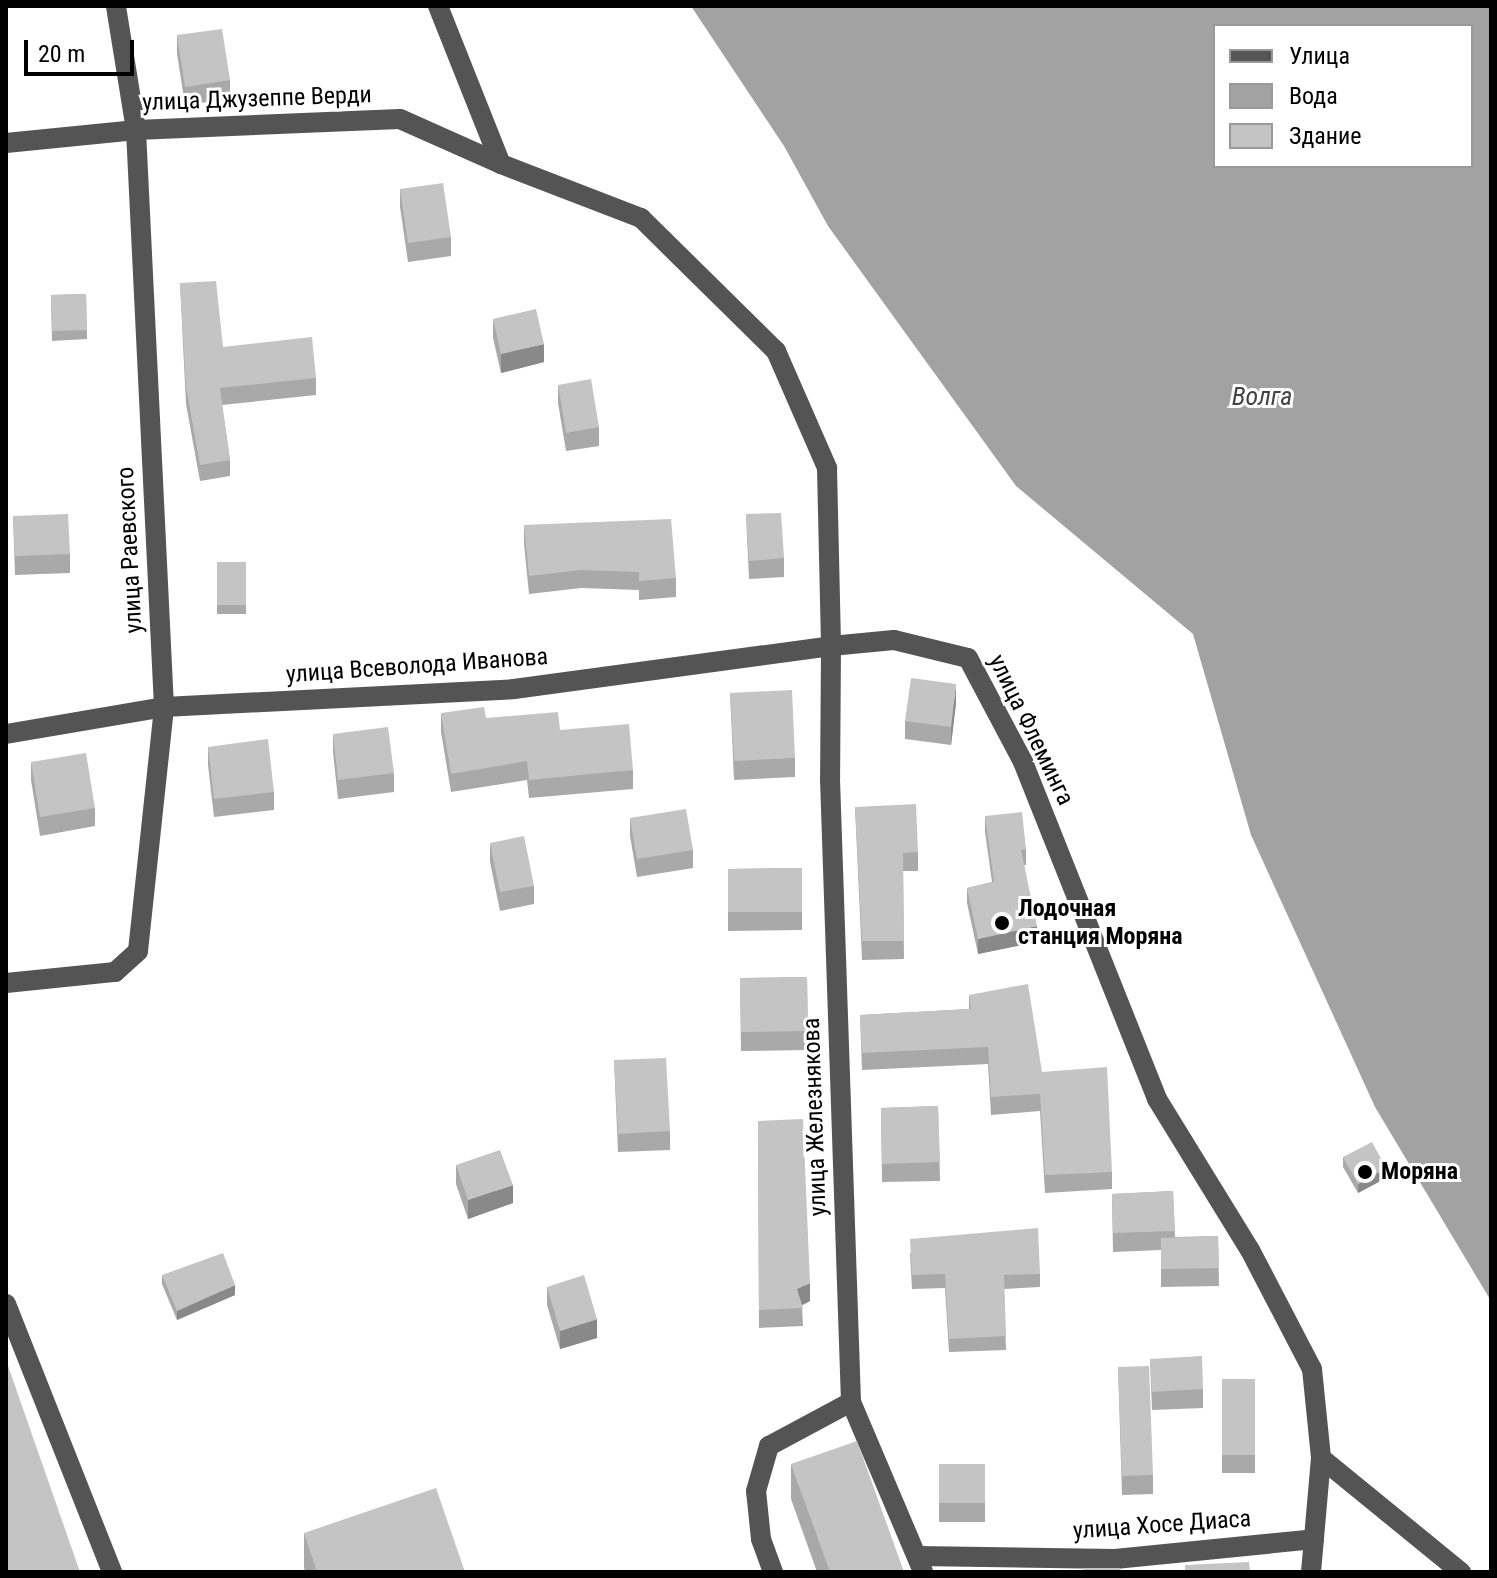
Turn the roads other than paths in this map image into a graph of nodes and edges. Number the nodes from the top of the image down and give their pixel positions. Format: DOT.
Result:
graph roads {
  1 [pos="116,6"];
  2 [pos="438,6"];
  3 [pos="136,130"];
  4 [pos="6,143"];
  5 [pos="501,164"];
  6 [pos="831,646"];
  7 [pos="164,707"];
  8 [pos="6,734"];
  9 [pos="6,983"];
  10 [pos="6,1304"];
  11 [pos="851,1402"];
  12 [pos="1321,1458"];
  13 [pos="1314,1539"];
  14 [pos="920,1564"];
  15 [pos="112,1572"];
  16 [pos="773,1572"];
  17 [pos="1311,1572"];
  18 [pos="1461,1572"];
  1 -- 3 [label="street, улица Раевского"];
  2 -- 5 [label="street"];
  3 -- 4 [label="street, улица Джузеппе Верди"];
  3 -- 5 [label="street, улица Джузеппе Верди"];
  3 -- 7 [label="street, улица Раевского"];
  5 -- 6 [label="street"];
  6 -- 7 [label="street, улица Всеволода Иванова"];
  6 -- 11 [label="street, улица Железнякова"];
  6 -- 12 [label="street, улица Флеминга"];
  7 -- 8 [label="street, улица Всеволода Иванова"];
  7 -- 9 [label="street, улица Раевского"];
  10 -- 15 [label="street"];
  11 -- 14 [label="street, улица Железнякова"];
  11 -- 16 [label="street"];
  12 -- 13 [label="street, улица Флеминга"];
  12 -- 18 [label="street"];
  13 -- 14 [label="street, улица Хосе Диаса"];
  13 -- 17 [label="street, улица Флеминга"];
}
